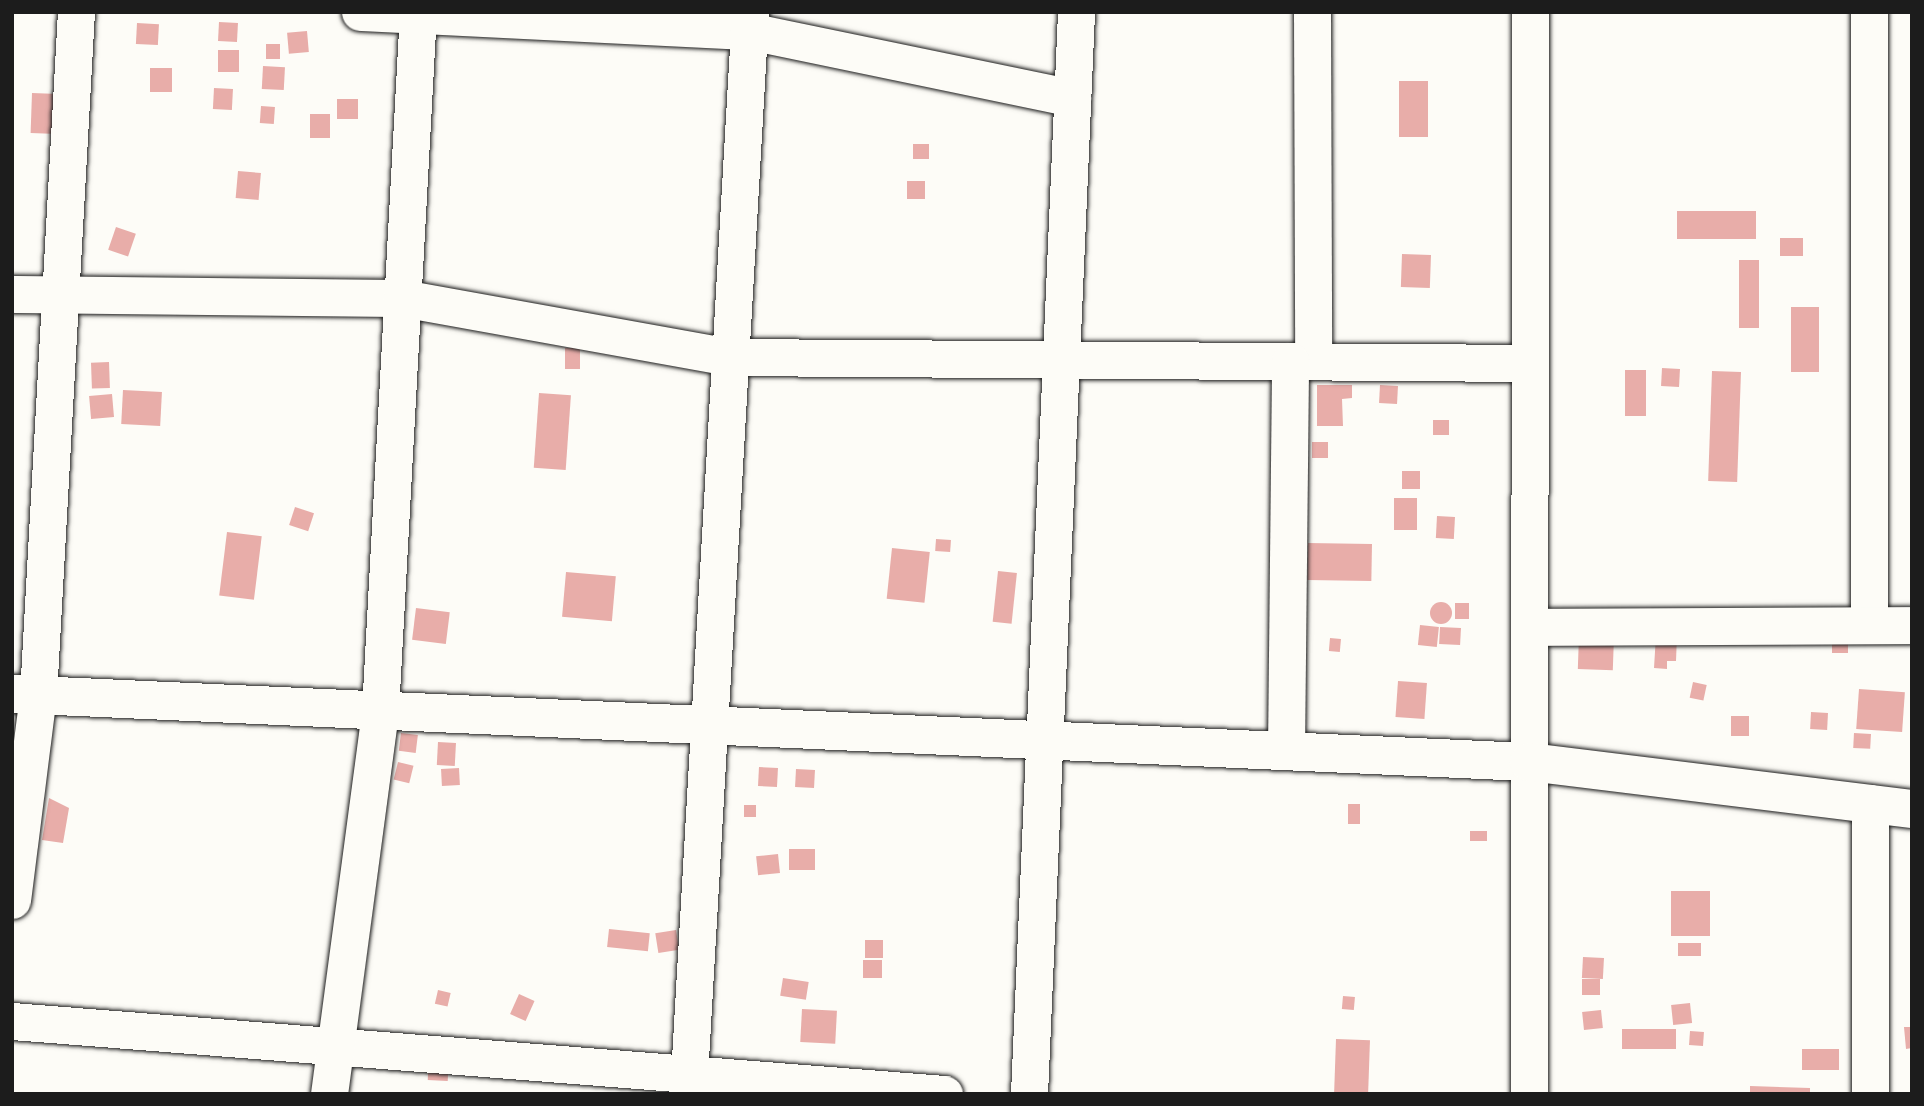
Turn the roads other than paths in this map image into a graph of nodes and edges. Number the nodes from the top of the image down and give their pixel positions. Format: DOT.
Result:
graph roads {
  1 [pos="76,12"];
  2 [pos="360,12"];
  3 [pos="1076,12"];
  4 [pos="1312,12"];
  5 [pos="1530,12"];
  6 [pos="1869,12"];
  7 [pos="418,14"];
  8 [pos="750,22"];
  9 [pos="1072,98"];
  10 [pos="12,294"];
  11 [pos="61,294"];
  12 [pos="402,298"];
  13 [pos="731,357"];
  14 [pos="1060,360"];
  15 [pos="1301,361"];
  16 [pos="1530,363"];
  17 [pos="1869,625"];
  18 [pos="1912,625"];
  19 [pos="1529,627"];
  20 [pos="25,695"];
  21 [pos="380,711"];
  22 [pos="709,725"];
  23 [pos="1044,740"];
  24 [pos="1286,751"];
  25 [pos="1529,762"];
  26 [pos="1870,803"];
  27 [pos="1912,808"];
  28 [pos="12,900"];
  29 [pos="12,1021"];
  30 [pos="335,1046"];
  31 [pos="689,1084"];
  32 [pos="329,1094"];
  33 [pos="944,1094"];
  34 [pos="1029,1094"];
  35 [pos="1529,1094"];
  36 [pos="1870,1094"];
  1 -- 11 [label="street"];
  2 -- 7 [label="street"];
  3 -- 9 [label="street"];
  4 -- 15 [label="street"];
  5 -- 16 [label="street"];
  6 -- 17 [label="street"];
  7 -- 8 [label="street"];
  7 -- 12 [label="street"];
  8 -- 9 [label="street"];
  8 -- 13 [label="street"];
  9 -- 14 [label="street"];
  10 -- 11 [label="street"];
  11 -- 12 [label="street"];
  11 -- 20 [label="street"];
  12 -- 13 [label="street"];
  12 -- 21 [label="street"];
  13 -- 14 [label="street"];
  13 -- 22 [label="street"];
  14 -- 15 [label="street"];
  14 -- 23 [label="street"];
  15 -- 16 [label="street"];
  15 -- 24 [label="street"];
  16 -- 19 [label="street"];
  17 -- 18 [label="street"];
  17 -- 19 [label="street"];
  19 -- 25 [label="street"];
  20 -- 21 [label="street"];
  20 -- 28 [label="street"];
  21 -- 22 [label="street"];
  21 -- 30 [label="street"];
  22 -- 23 [label="street"];
  22 -- 31 [label="street"];
  23 -- 24 [label="street"];
  23 -- 34 [label="street"];
  24 -- 25 [label="street"];
  25 -- 26 [label="street"];
  25 -- 35 [label="street"];
  26 -- 27 [label="street"];
  26 -- 36 [label="street"];
  29 -- 30 [label="street"];
  30 -- 31 [label="street"];
  30 -- 32 [label="street"];
  31 -- 33 [label="street"];
}
